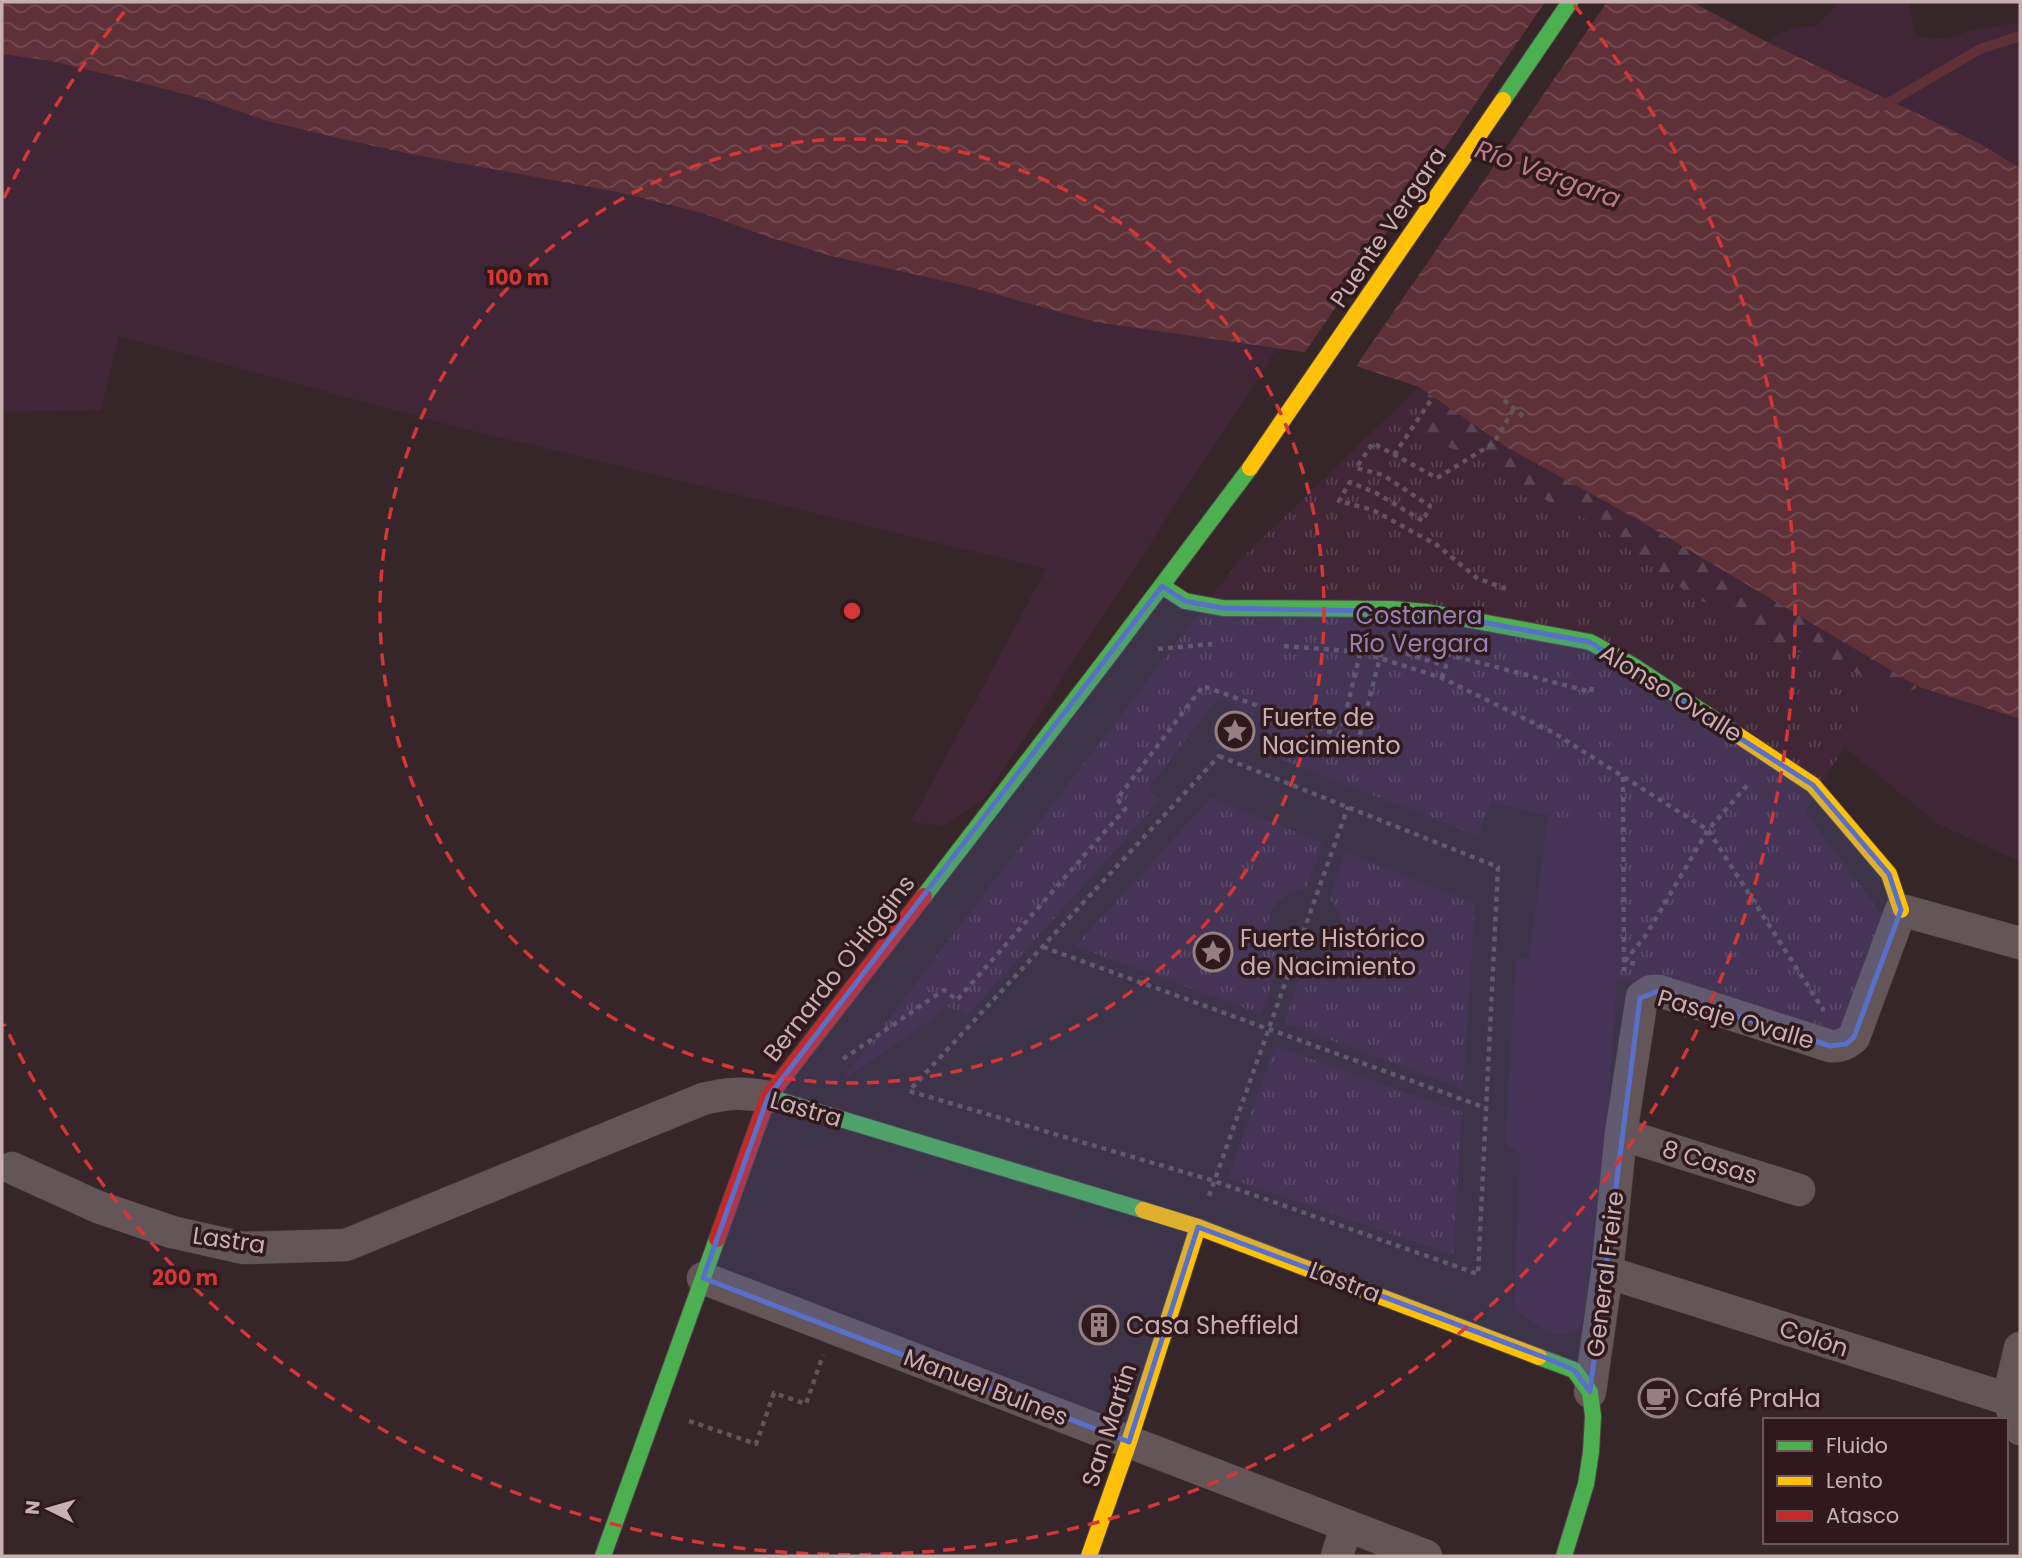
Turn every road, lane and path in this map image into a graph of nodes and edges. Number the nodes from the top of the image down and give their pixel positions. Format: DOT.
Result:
graph roads {
  1 [pos="1570,2"];
  2 [pos="1431,400"];
  3 [pos="1504,400"];
  4 [pos="1514,408"];
  5 [pos="1524,417"];
  6 [pos="1394,455"];
  7 [pos="1243,478"];
  8 [pos="1162,586"];
  9 [pos="1511,591"];
  10 [pos="1217,643"];
  11 [pos="1283,646"];
  12 [pos="1420,647"];
  13 [pos="1433,650"];
  14 [pos="1361,652"];
  15 [pos="1111,653"];
  16 [pos="1380,659"];
  17 [pos="1442,678"];
  18 [pos="1591,692"];
  19 [pos="1340,736"];
  20 [pos="1772,758"];
  21 [pos="1348,807"];
  22 [pos="1708,830"];
  23 [pos="1900,910"];
  24 [pos="2020,943"];
  25 [pos="1042,947"];
  26 [pos="1625,961"];
  27 [pos="1648,993"];
  28 [pos="1268,1029"];
  29 [pos="1846,1044"];
  30 [pos="836,1064"];
  31 [pos="768,1097"];
  32 [pos="1486,1108"];
  33 [pos="1621,1134"];
  34 [pos="5,1167"];
  35 [pos="1214,1181"];
  36 [pos="1799,1190"];
  37 [pos="1198,1227"];
  38 [pos="1607,1272"];
  39 [pos="703,1278"];
  40 [pos="832,1328"];
  41 [pos="2020,1348"];
  42 [pos="1590,1392"];
  43 [pos="2014,1401"];
  44 [pos="654,1409"];
  45 [pos="2020,1429"];
  46 [pos="1129,1442"];
  47 [pos="1346,1527"];
  48 [pos="603,1556"];
  49 [pos="1089,1556"];
  50 [pos="1337,1556"];
  51 [pos="1426,1556"];
  52 [pos="1564,1556"];
  1 -- 7 [label="main road, Puente Vergara"];
  2 -- 6 [label="path"];
  3 -- 4 [label="path"];
  4 -- 5 [label="path"];
  4 -- 6 [label="path"];
  6 -- 9 [label="path"];
  7 -- 8 [label="main road, Bernardo O'Higgins"];
  8 -- 15 [label="main road, Bernardo O'Higgins"];
  8 -- 20 [label="main road, Alonso Ovalle"];
  10 -- 15 [label="path"];
  11 -- 14 [label="path"];
  12 -- 17 [label="path"];
  13 -- 18 [label="path"];
  14 -- 16 [label="path"];
  14 -- 19 [label="path"];
  15 -- 31 [label="main road, Bernardo O'Higgins"];
  16 -- 17 [label="path"];
  16 -- 19 [label="path"];
  17 -- 22 [label="path"];
  19 -- 30 [label="path"];
  20 -- 22 [label="path"];
  20 -- 23 [label="main road, Alonso Ovalle"];
  21 -- 25 [label="path"];
  21 -- 28 [label="path"];
  21 -- 32 [label="path"];
  22 -- 26 [label="path"];
  22 -- 29 [label="path"];
  23 -- 24 [label="street"];
  23 -- 29 [label="street, Pasaje Ovalle"];
  25 -- 28 [label="path"];
  25 -- 35 [label="path"];
  27 -- 29 [label="street, Pasaje Ovalle"];
  27 -- 33 [label="street, General Freire"];
  28 -- 32 [label="path"];
  28 -- 35 [label="path"];
  31 -- 34 [label="street, Lastra"];
  31 -- 37 [label="main road, Lastra"];
  31 -- 39 [label="main road, Bernardo O'Higgins"];
  32 -- 35 [label="path"];
  33 -- 36 [label="street, 8 Casas"];
  33 -- 38 [label="street, General Freire"];
  35 -- 37 [label="path"];
  37 -- 42 [label="main road, Lastra"];
  37 -- 46 [label="main road, San Martín"];
  38 -- 42 [label="street, General Freire"];
  38 -- 43 [label="street, Colón"];
  39 -- 40 [label="street, Manuel Bulnes"];
  39 -- 44 [label="main road, Bernardo O'Higgins"];
  40 -- 44 [label="path"];
  40 -- 46 [label="street, Manuel Bulnes"];
  41 -- 43 [label="street"];
  42 -- 52 [label="main road, General Freire"];
  43 -- 45 [label="street"];
  44 -- 48 [label="main road, Bernardo O'Higgins"];
  46 -- 47 [label="street, Manuel Bulnes"];
  46 -- 49 [label="main road, San Martín"];
  47 -- 50 [label="street"];
  47 -- 51 [label="street, Manuel Bulnes"];
}
